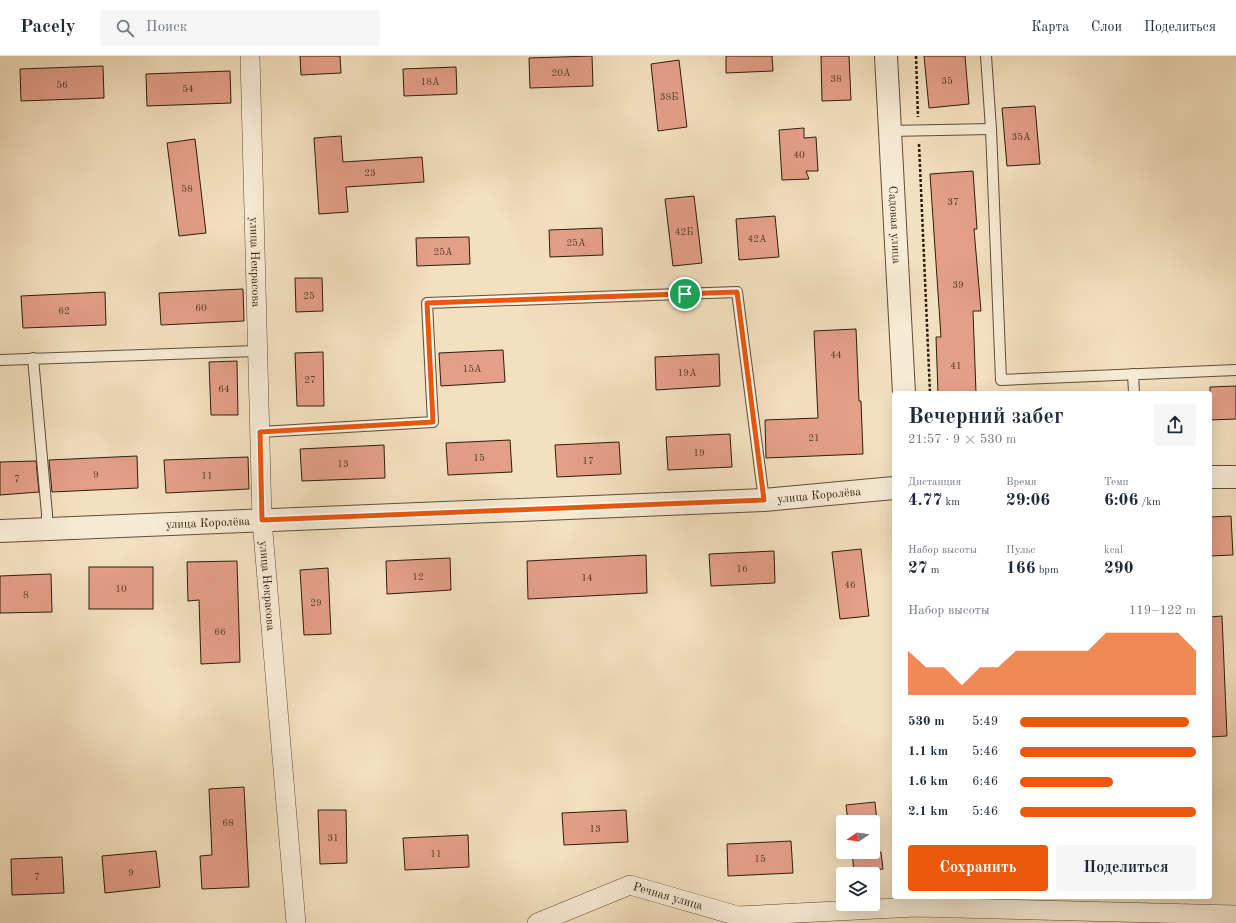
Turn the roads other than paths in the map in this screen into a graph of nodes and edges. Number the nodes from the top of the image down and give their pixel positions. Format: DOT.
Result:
graph roads {
  1 [pos="250,56"];
  2 [pos="886,56"];
  3 [pos="986,56"];
  4 [pos="991,129"];
  5 [pos="889,131"];
  6 [pos="258,350"];
  7 [pos="33,358"];
  8 [pos="0,360"];
  9 [pos="1236,370"];
  10 [pos="1133,374"];
  11 [pos="904,391"];
  12 [pos="1134,391"];
  13 [pos="260,432"];
  14 [pos="1236,476"];
  15 [pos="1212,478"];
  16 [pos="892,488"];
  17 [pos="764,500"];
  18 [pos="262,520"];
  19 [pos="47,530"];
  20 [pos="0,531"];
  21 [pos="916,902"];
  22 [pos="1236,915"];
  23 [pos="296,923"];
  24 [pos="538,923"];
  1 -- 6 [label="street, улица Некрасова"];
  2 -- 5 [label="street, Садовая улица"];
  3 -- 4 [label="lane"];
  4 -- 5 [label="lane"];
  4 -- 10 [label="lane"];
  5 -- 11 [label="street, Садовая улица"];
  6 -- 7 [label="lane"];
  6 -- 13 [label="street, улица Некрасова"];
  7 -- 8 [label="lane"];
  7 -- 19 [label="lane"];
  9 -- 10 [label="lane"];
  10 -- 12 [label="lane"];
  13 -- 17 [label="lane"];
  13 -- 18 [label="street, улица Некрасова"];
  14 -- 15 [label="street"];
  16 -- 17 [label="street, улица Королёва"];
  17 -- 18 [label="street, улица Королёва"];
  18 -- 19 [label="street, улица Королёва"];
  18 -- 23 [label="street, улица Некрасова"];
  19 -- 20 [label="street, улица Королёва"];
  21 -- 22 [label="street, Речная улица"];
  21 -- 24 [label="street, Речная улица"];
}
